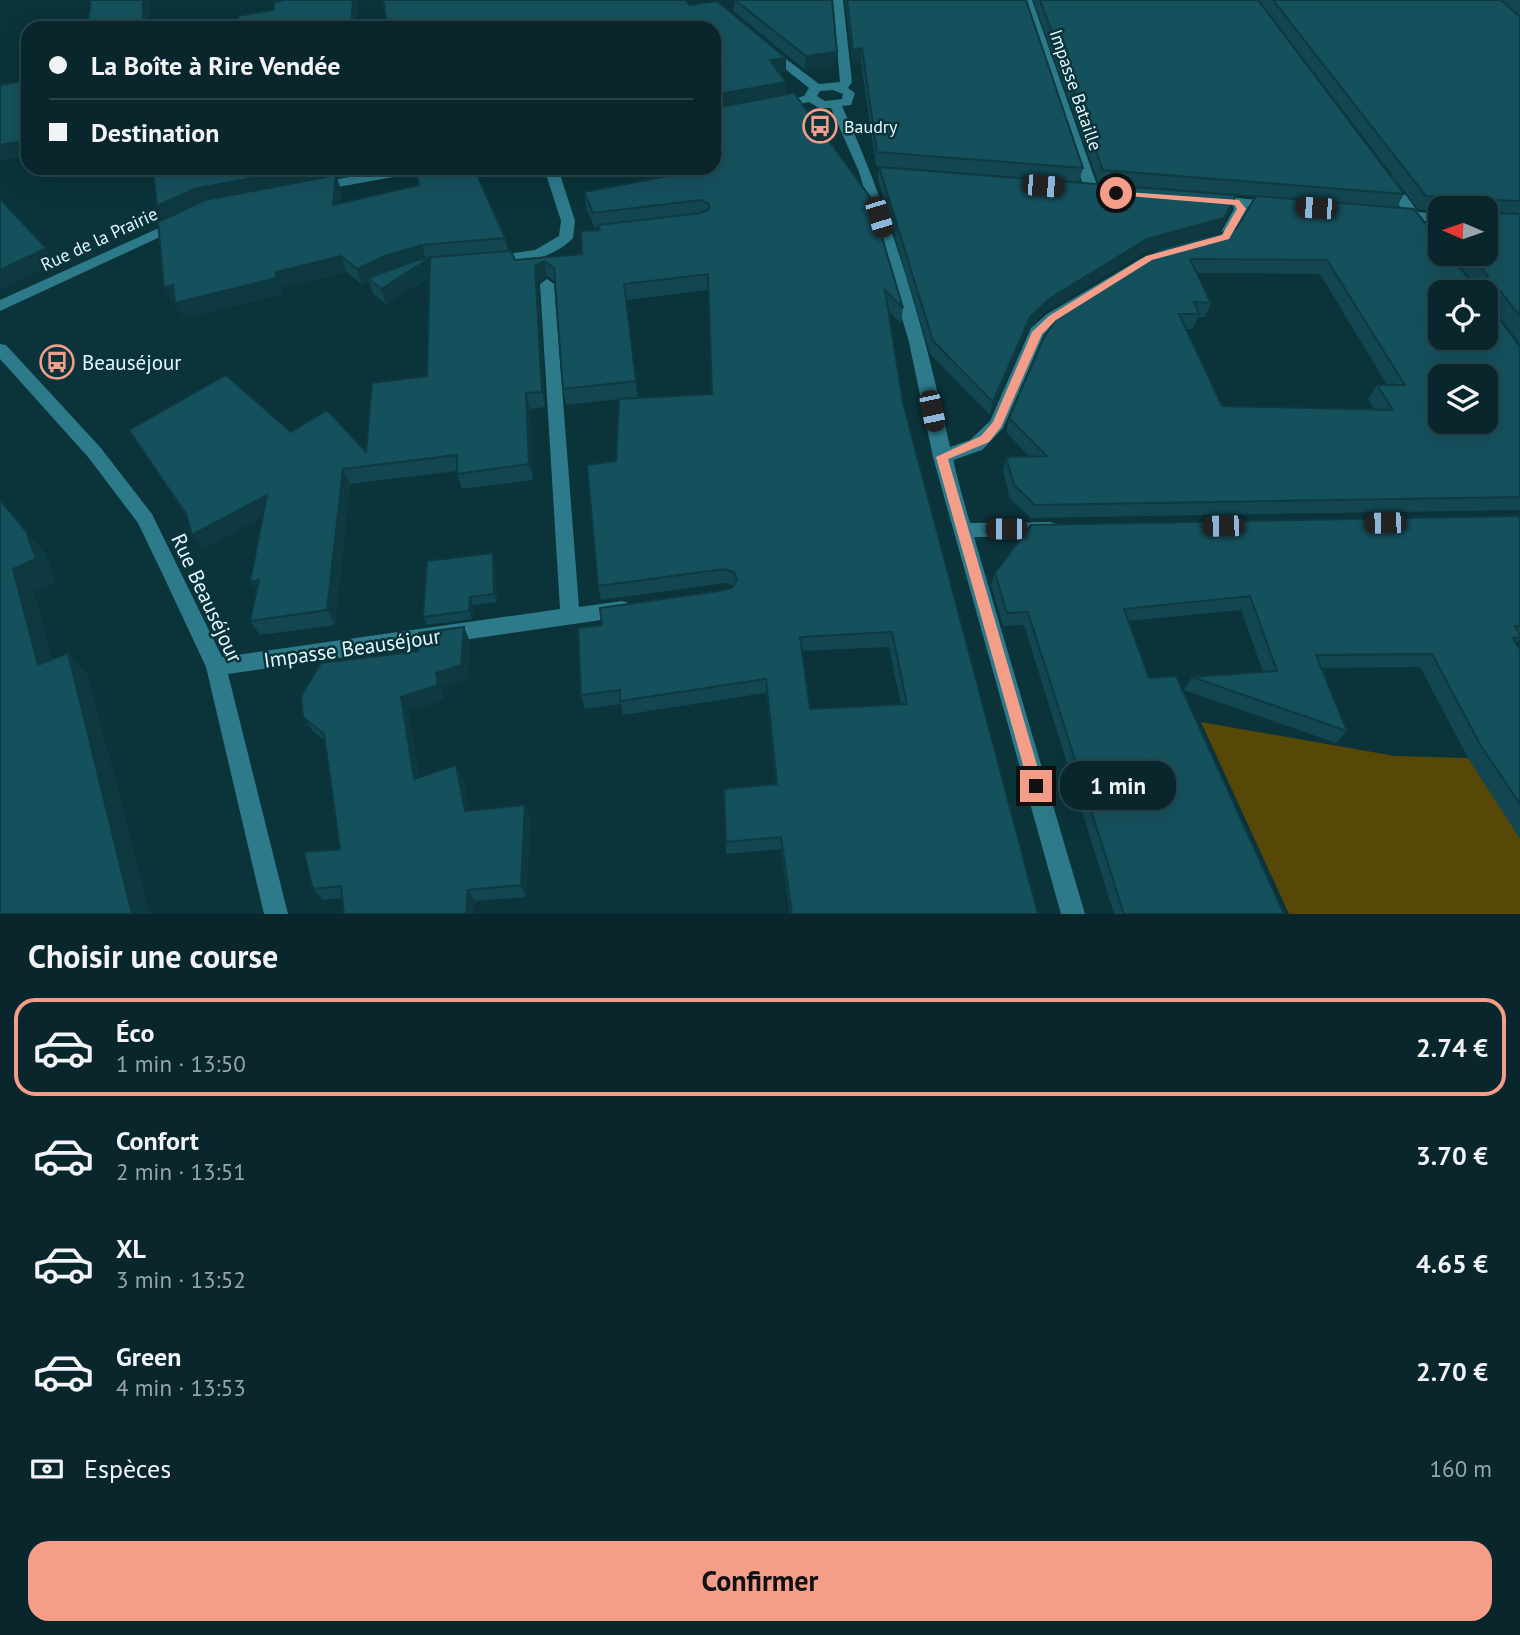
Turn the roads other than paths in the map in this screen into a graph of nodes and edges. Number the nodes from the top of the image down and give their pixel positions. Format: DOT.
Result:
graph roads {
  1 [pos="838,0"];
  2 [pos="1027,0"];
  3 [pos="761,44"];
  4 [pos="842,88"];
  5 [pos="813,93"];
  6 [pos="836,106"];
  7 [pos="762,107"];
  8 [pos="1381,172"];
  9 [pos="383,175"];
  10 [pos="553,175"];
  11 [pos="302,190"];
  12 [pos="1092,191"];
  13 [pos="1199,199"];
  14 [pos="1239,202"];
  15 [pos="1290,206"];
  16 [pos="1378,213"];
  17 [pos="195,215"];
  18 [pos="1415,216"];
  19 [pos="1428,217"];
  20 [pos="1428,235"];
  21 [pos="1194,245"];
  22 [pos="1161,254"];
  23 [pos="476,261"];
  24 [pos="547,284"];
  25 [pos="0,306"];
  26 [pos="0,349"];
  27 [pos="942,457"];
  28 [pos="1076,528"];
  29 [pos="962,530"];
  30 [pos="648,605"];
  31 [pos="570,617"];
  32 [pos="216,667"];
  33 [pos="276,914"];
  34 [pos="1073,914"];
  1 -- 4 [label="street"];
  2 -- 12 [label="street, Impasse Bataille"];
  3 -- 5 [label="street"];
  4 -- 5 [label="street"];
  4 -- 6 [label="street"];
  5 -- 6 [label="street"];
  5 -- 7 [label="street"];
  6 -- 27 [label="street"];
  8 -- 18 [label="street"];
  9 -- 11 [label="street"];
  10 -- 23 [label="street"];
  13 -- 14 [label="street"];
  14 -- 15 [label="street"];
  14 -- 21 [label="street"];
  16 -- 18 [label="street"];
  17 -- 25 [label="street, Rue de la Prairie"];
  18 -- 19 [label="street"];
  18 -- 20 [label="street"];
  22 -- 27 [label="street"];
  24 -- 31 [label="street"];
  26 -- 32 [label="street, Rue Beauséjour"];
  27 -- 29 [label="street"];
  28 -- 29 [label="street"];
  29 -- 34 [label="street"];
  30 -- 31 [label="street, Impasse Beauséjour"];
  31 -- 32 [label="street, Impasse Beauséjour"];
  32 -- 33 [label="street, Rue Beauséjour"];
}
